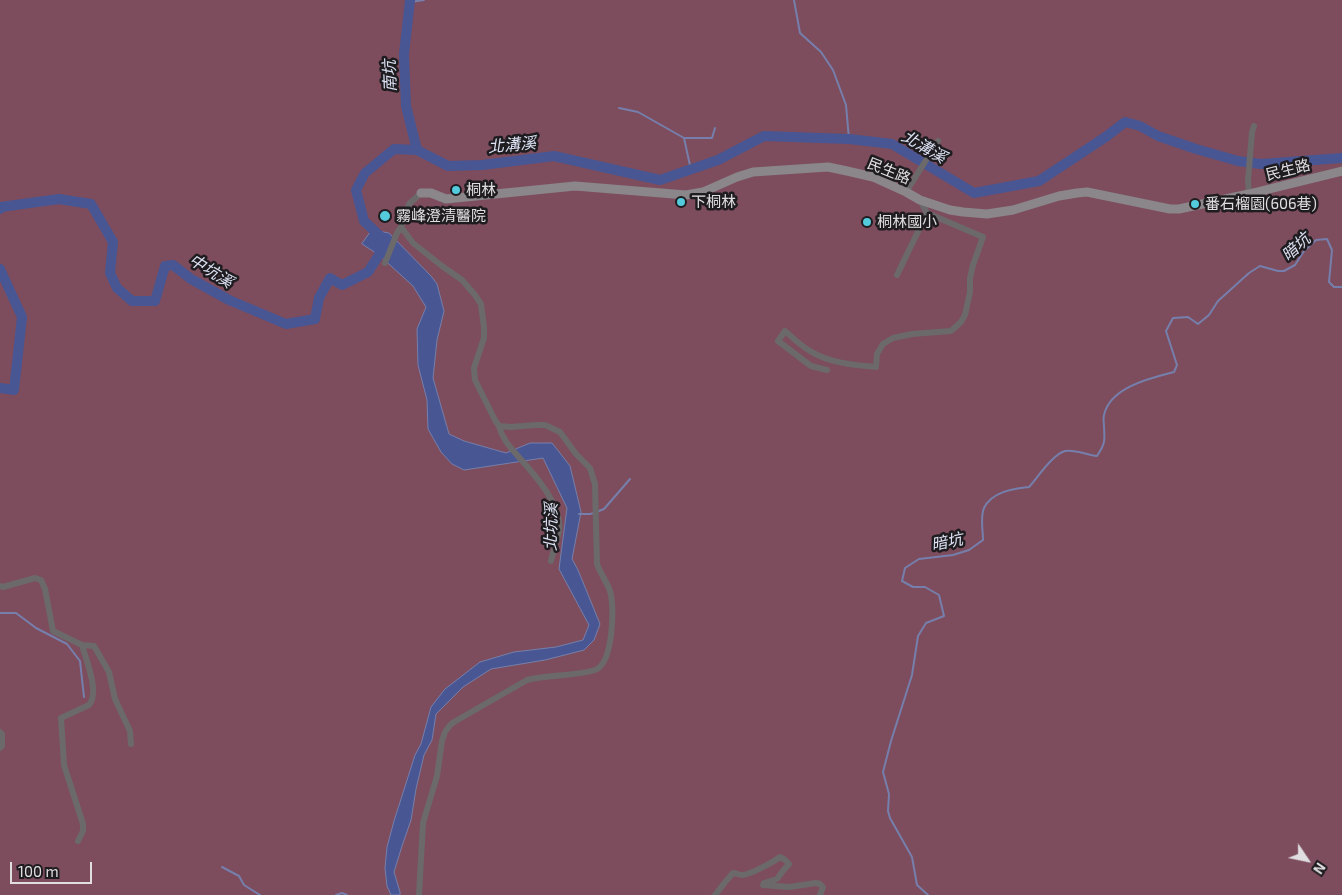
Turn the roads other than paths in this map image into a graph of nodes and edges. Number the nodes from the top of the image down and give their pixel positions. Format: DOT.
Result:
graph roads {
  1 [pos="1253,129"];
  2 [pos="937,144"];
  3 [pos="1342,171"];
  4 [pos="906,192"];
  5 [pos="421,193"];
  6 [pos="1249,194"];
  7 [pos="920,200"];
  8 [pos="927,213"];
  9 [pos="399,230"];
  10 [pos="385,263"];
  11 [pos="897,276"];
  12 [pos="826,370"];
  13 [pos="499,426"];
  14 [pos="551,561"];
  15 [pos="0,586"];
  16 [pos="82,645"];
  17 [pos="0,732"];
  18 [pos="131,744"];
  19 [pos="0,748"];
  20 [pos="78,841"];
  21 [pos="419,895"];
  22 [pos="715,895"];
  23 [pos="820,895"];
  1 -- 6 [label="street"];
  2 -- 4 [label="street"];
  3 -- 6 [label="street, 民生路"];
  4 -- 5 [label="street, 民生路"];
  4 -- 7 [label="street, 民生路"];
  5 -- 9 [label="street"];
  6 -- 7 [label="street, 民生路"];
  7 -- 8 [label="street"];
  8 -- 11 [label="street"];
  8 -- 12 [label="street"];
  9 -- 10 [label="street"];
  9 -- 13 [label="street"];
  13 -- 14 [label="street"];
  13 -- 21 [label="street"];
  15 -- 16 [label="street"];
  16 -- 18 [label="street"];
  16 -- 20 [label="street"];
  17 -- 19 [label="street"];
  22 -- 23 [label="street"];
}
